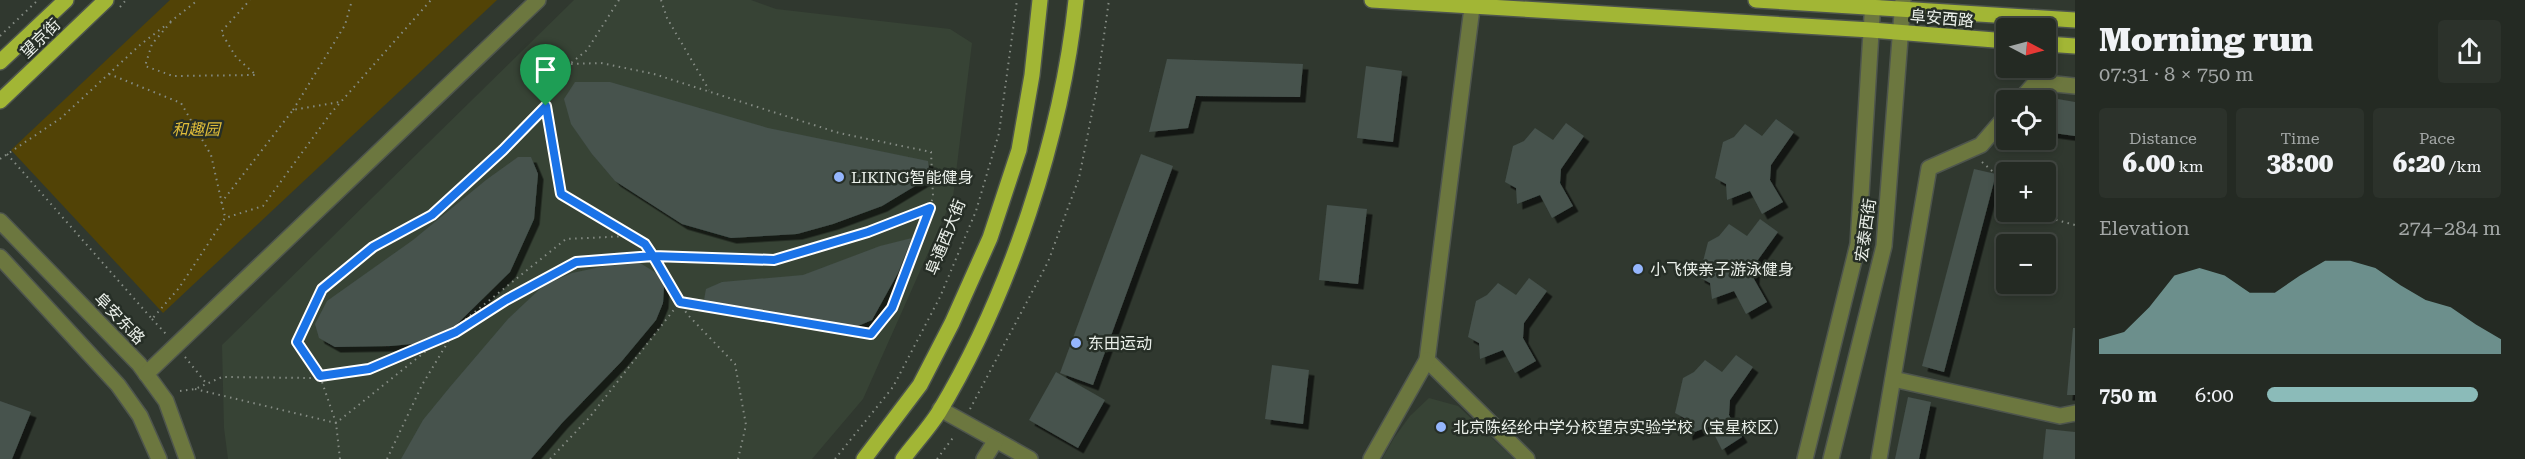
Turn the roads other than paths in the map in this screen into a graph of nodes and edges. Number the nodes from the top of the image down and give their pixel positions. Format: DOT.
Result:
graph roads {
  1 [pos="66,0"];
  2 [pos="106,0"];
  3 [pos="538,0"];
  4 [pos="1040,0"];
  5 [pos="1076,0"];
  6 [pos="1372,0"];
  7 [pos="1756,0"];
  8 [pos="1473,3"];
  9 [pos="1873,4"];
  10 [pos="1903,5"];
  11 [pos="2075,20"];
  12 [pos="1871,30"];
  13 [pos="1900,32"];
  14 [pos="1996,40"];
  15 [pos="2056,45"];
  16 [pos="2075,46"];
  17 [pos="0,62"];
  18 [pos="2075,86"];
  19 [pos="2029,90"];
  20 [pos="0,101"];
  21 [pos="1996,128"];
  22 [pos="0,221"];
  23 [pos="0,257"];
  24 [pos="1427,360"];
  25 [pos="146,374"];
  26 [pos="1893,379"];
  27 [pos="940,409"];
  28 [pos="2075,413"];
  29 [pos="996,440"];
  30 [pos="159,459"];
  31 [pos="187,459"];
  32 [pos="864,459"];
  33 [pos="903,459"];
  34 [pos="984,459"];
  35 [pos="1030,459"];
  36 [pos="1371,459"];
  37 [pos="1527,459"];
  38 [pos="1805,459"];
  39 [pos="1831,459"];
  40 [pos="1879,459"];
  1 -- 17 [label="main road, 望京街"];
  2 -- 20 [label="main road, 望京街"];
  3 -- 25 [label="street"];
  4 -- 32 [label="main road"];
  5 -- 27 [label="main road"];
  6 -- 8 [label="main road, 阜安西路"];
  7 -- 9 [label="main road, 阜安西路"];
  8 -- 12 [label="main road, 阜安西路"];
  8 -- 24 [label="street"];
  9 -- 10 [label="main road, 阜安西路"];
  9 -- 12 [label="street, 宏泰西街"];
  10 -- 11 [label="main road, 阜安西路"];
  10 -- 13 [label="street, 宏泰西街"];
  12 -- 13 [label="main road, 阜安西路"];
  12 -- 38 [label="street, 宏泰西街"];
  13 -- 14 [label="main road, 阜安西路"];
  13 -- 39 [label="street, 宏泰西街"];
  15 -- 16 [label="main road"];
  18 -- 19 [label="street"];
  21 -- 26 [label="street"];
  22 -- 25 [label="street, 阜安东路"];
  23 -- 30 [label="street"];
  24 -- 36 [label="street"];
  24 -- 37 [label="street"];
  25 -- 31 [label="street, 阜安东路"];
  26 -- 28 [label="street"];
  26 -- 40 [label="street"];
  27 -- 29 [label="street"];
  27 -- 33 [label="main road"];
  29 -- 34 [label="street"];
  29 -- 35 [label="street"];
}
